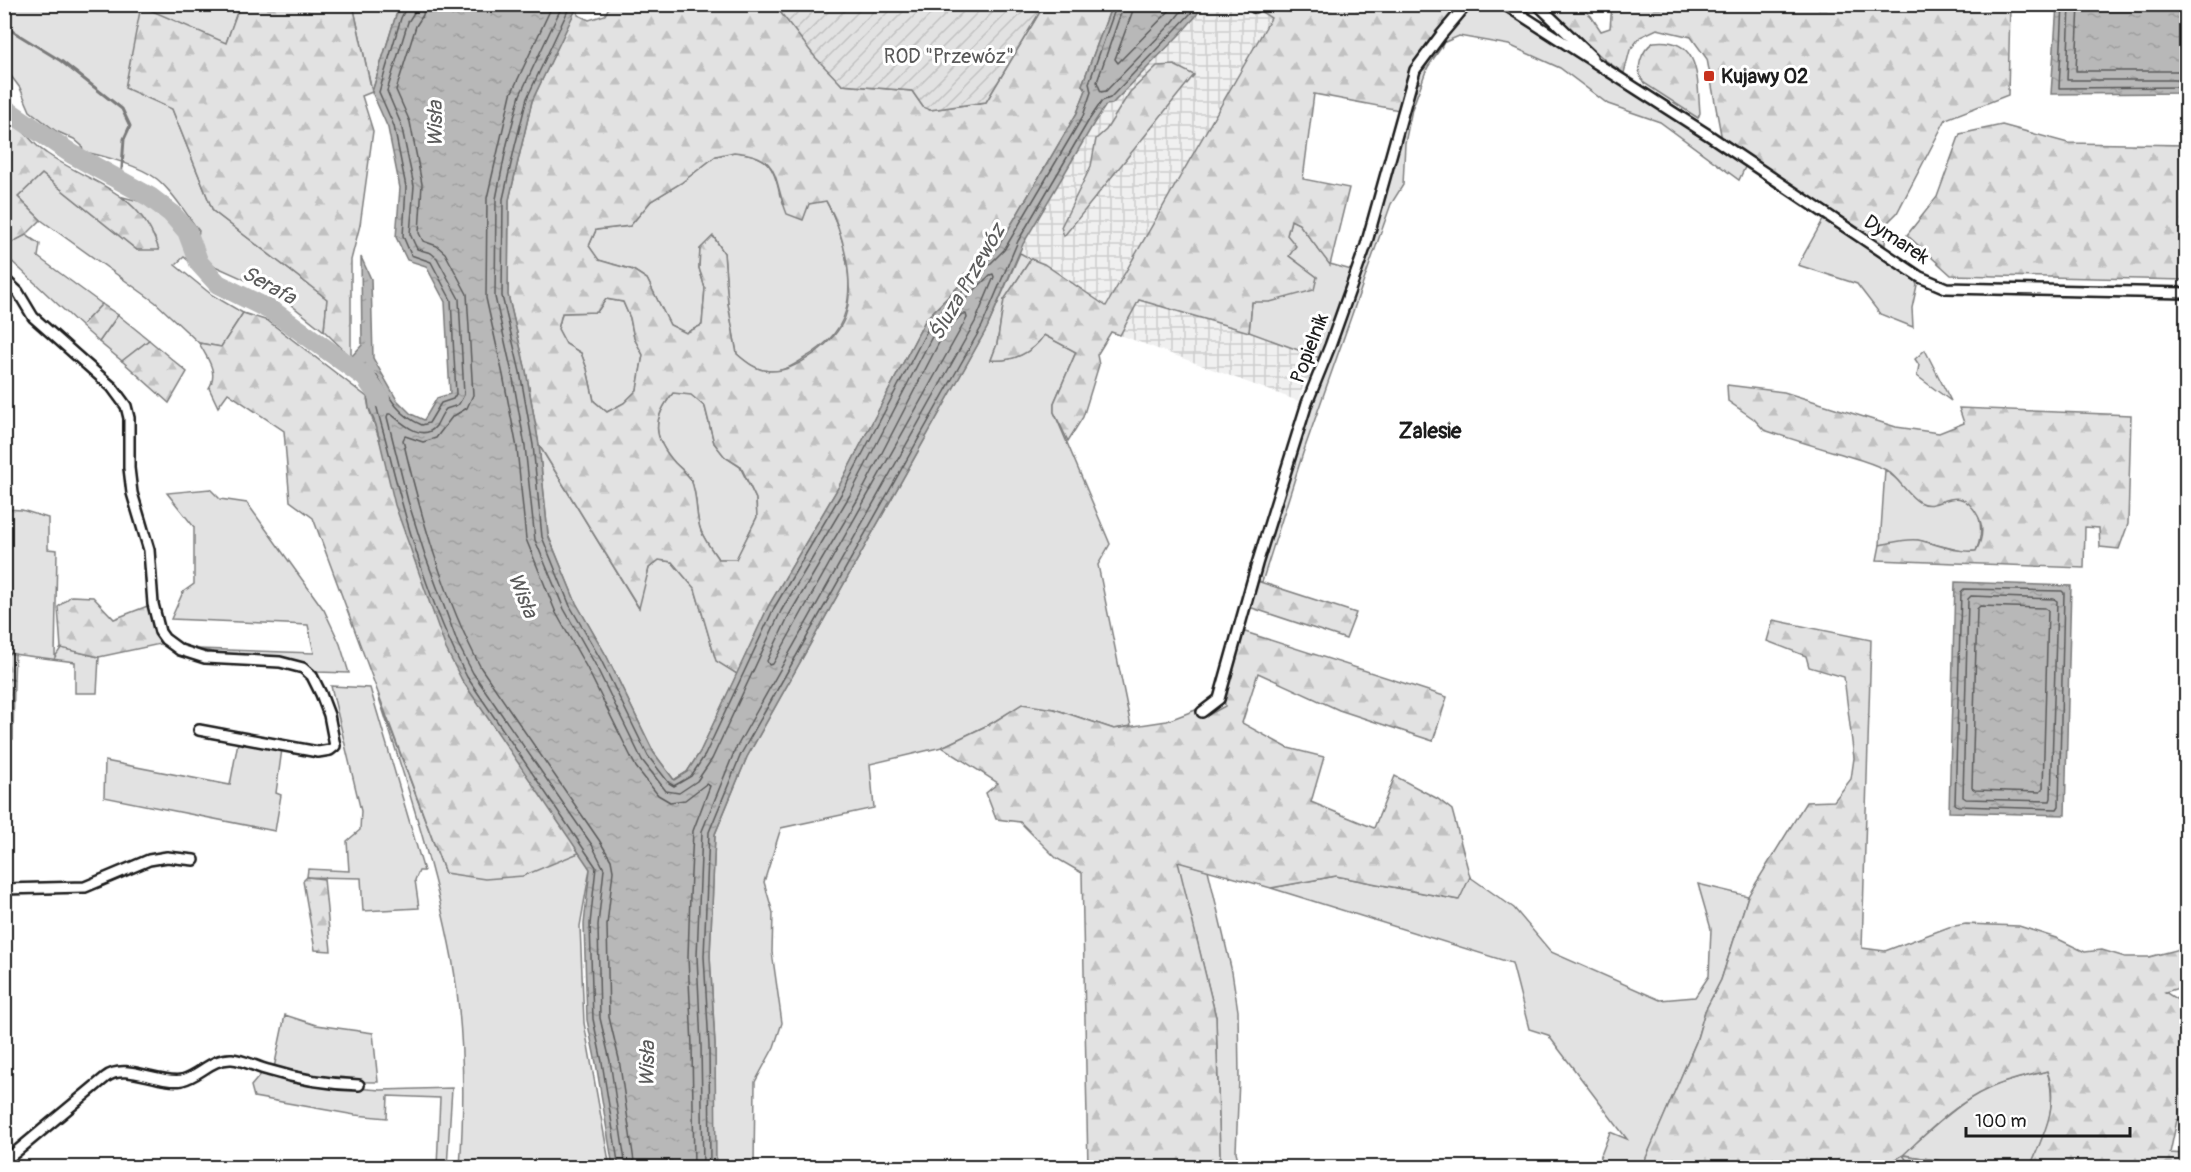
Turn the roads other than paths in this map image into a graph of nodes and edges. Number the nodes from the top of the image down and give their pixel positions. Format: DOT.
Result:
graph roads {
  1 [pos="1467,4"];
  2 [pos="1504,4"];
  3 [pos="1537,4"];
  4 [pos="1609,72"];
  5 [pos="4,279"];
  6 [pos="2187,293"];
  7 [pos="1202,712"];
  8 [pos="199,730"];
  9 [pos="194,860"];
  10 [pos="4,889"];
  11 [pos="359,1085"];
  12 [pos="4,1157"];
  1 -- 7 [label="street, Popielnik"];
  2 -- 4 [label="street"];
  3 -- 4 [label="street"];
  4 -- 6 [label="street, Dymarek"];
  5 -- 8 [label="street"];
  9 -- 10 [label="street"];
  11 -- 12 [label="street"];
}
